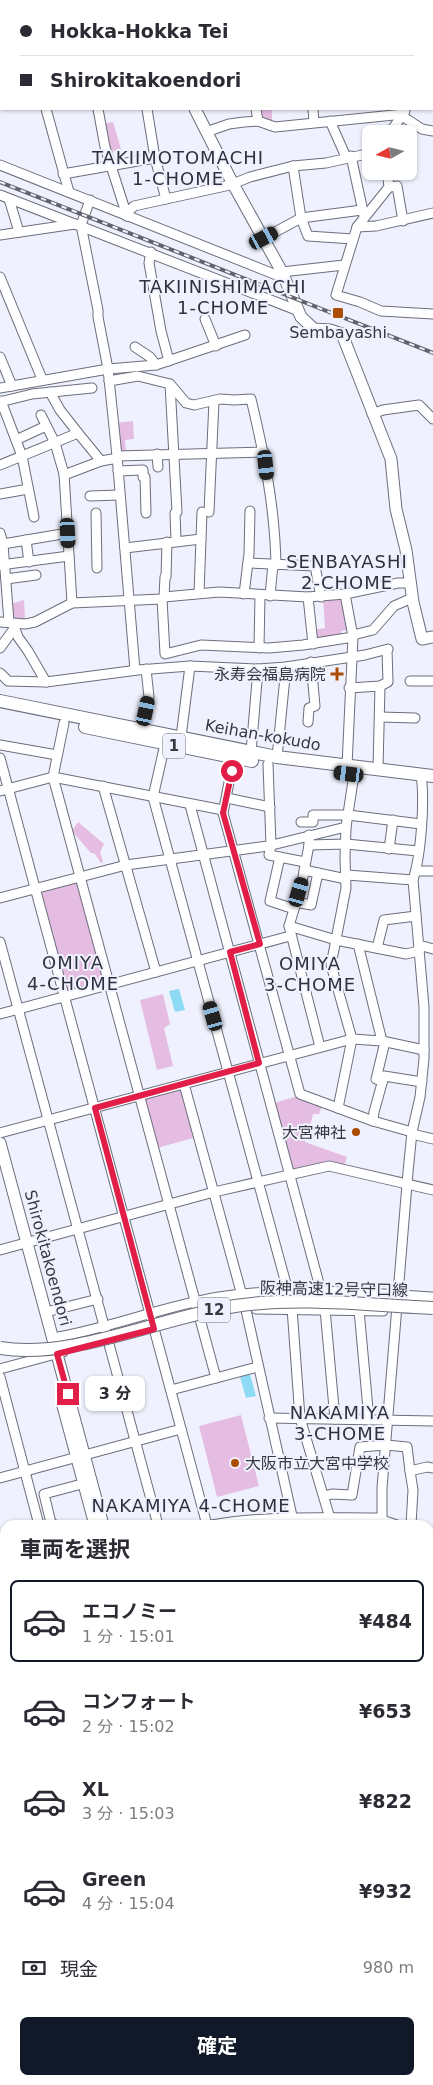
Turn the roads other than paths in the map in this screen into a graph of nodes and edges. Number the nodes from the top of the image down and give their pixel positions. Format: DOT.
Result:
graph roads {
  1 [pos="46,110"];
  2 [pos="98,110"];
  3 [pos="147,110"];
  4 [pos="195,110"];
  5 [pos="256,110"];
  6 [pos="313,110"];
  7 [pos="404,113"];
  8 [pos="258,121"];
  9 [pos="330,121"];
  10 [pos="314,122"];
  11 [pos="394,125"];
  12 [pos="433,131"];
  13 [pos="206,132"];
  14 [pos="362,155"];
  15 [pos="349,157"];
  16 [pos="155,158"];
  17 [pos="0,165"];
  18 [pos="111,165"];
  19 [pos="293,166"];
  20 [pos="63,174"];
  21 [pos="388,180"];
  22 [pos="233,184"];
  23 [pos="389,188"];
  24 [pos="68,192"];
  25 [pos="4,197"];
  26 [pos="166,199"];
  27 [pos="90,200"];
  28 [pos="433,213"];
  29 [pos="364,214"];
  30 [pos="127,216"];
  31 [pos="301,218"];
  32 [pos="402,221"];
  33 [pos="79,224"];
  34 [pos="357,227"];
  35 [pos="19,232"];
  36 [pos="0,235"];
  37 [pos="264,238"];
  38 [pos="353,239"];
  39 [pos="151,252"];
  40 [pos="344,265"];
  41 [pos="283,275"];
  42 [pos="0,277"];
  43 [pos="299,311"];
  44 [pos="433,314"];
  45 [pos="205,319"];
  46 [pos="245,335"];
  47 [pos="216,346"];
  48 [pos="135,347"];
  49 [pos="0,357"];
  50 [pos="170,361"];
  51 [pos="156,365"];
  52 [pos="108,369"];
  53 [pos="41,380"];
  54 [pos="109,381"];
  55 [pos="170,384"];
  56 [pos="12,386"];
  57 [pos="0,388"];
  58 [pos="92,388"];
  59 [pos="50,392"];
  60 [pos="1,401"];
  61 [pos="214,401"];
  62 [pos="372,414"];
  63 [pos="41,415"];
  64 [pos="433,419"];
  65 [pos="4,421"];
  66 [pos="46,426"];
  67 [pos="78,433"];
  68 [pos="16,440"];
  69 [pos="55,443"];
  70 [pos="264,452"];
  71 [pos="211,453"];
  72 [pos="157,454"];
  73 [pos="174,454"];
  74 [pos="22,456"];
  75 [pos="118,457"];
  76 [pos="101,460"];
  77 [pos="0,465"];
  78 [pos="158,467"];
  79 [pos="118,471"];
  80 [pos="64,475"];
  81 [pos="28,490"];
  82 [pos="0,494"];
  83 [pos="119,495"];
  84 [pos="90,496"];
  85 [pos="250,511"];
  86 [pos="96,513"];
  87 [pos="146,513"];
  88 [pos="34,517"];
  89 [pos="0,533"];
  90 [pos="68,533"];
  91 [pos="201,539"];
  92 [pos="26,540"];
  93 [pos="172,542"];
  94 [pos="3,544"];
  95 [pos="125,548"];
  96 [pos="69,556"];
  97 [pos="29,562"];
  98 [pos="248,563"];
  99 [pos="2,564"];
  100 [pos="275,564"];
  101 [pos="97,568"];
  102 [pos="36,575"];
  103 [pos="6,579"];
  104 [pos="411,583"];
  105 [pos="199,593"];
  106 [pos="244,594"];
  107 [pos="346,594"];
  108 [pos="260,596"];
  109 [pos="270,596"];
  110 [pos="308,597"];
  111 [pos="321,597"];
  112 [pos="163,598"];
  113 [pos="412,598"];
  114 [pos="130,600"];
  115 [pos="72,603"];
  116 [pos="10,624"];
  117 [pos="353,636"];
  118 [pos="428,638"];
  119 [pos="313,644"];
  120 [pos="0,648"];
  121 [pos="259,648"];
  122 [pos="352,656"];
  123 [pos="311,662"];
  124 [pos="190,666"];
  125 [pos="286,666"];
  126 [pos="258,668"];
  127 [pos="135,670"];
  128 [pos="146,670"];
  129 [pos="0,673"];
  130 [pos="8,681"];
  131 [pos="410,681"];
  132 [pos="433,681"];
  133 [pos="46,682"];
  134 [pos="380,686"];
  135 [pos="0,687"];
  136 [pos="349,688"];
  137 [pos="0,701"];
  138 [pos="0,709"];
  139 [pos="380,717"];
  140 [pos="415,718"];
  141 [pos="308,722"];
  142 [pos="64,723"];
  143 [pos="142,729"];
  144 [pos="181,737"];
  145 [pos="0,744"];
  146 [pos="165,744"];
  147 [pos="251,752"];
  148 [pos="57,755"];
  149 [pos="234,757"];
  150 [pos="0,758"];
  151 [pos="272,761"];
  152 [pos="378,769"];
  153 [pos="348,770"];
  154 [pos="53,777"];
  155 [pos="427,779"];
  156 [pos="103,786"];
  157 [pos="4,790"];
  158 [pos="153,797"];
  159 [pos="227,798"];
  160 [pos="190,805"];
  161 [pos="270,807"];
  162 [pos="223,810"];
  163 [pos="348,815"];
  164 [pos="393,820"];
  165 [pos="301,822"];
  166 [pos="421,824"];
  167 [pos="346,827"];
  168 [pos="309,835"];
  169 [pos="346,844"];
  170 [pos="271,845"];
  171 [pos="309,845"];
  172 [pos="389,848"];
  173 [pos="233,851"];
  174 [pos="418,852"];
  175 [pos="203,854"];
  176 [pos="280,857"];
  177 [pos="170,859"];
  178 [pos="126,865"];
  179 [pos="305,866"];
  180 [pos="433,871"];
  181 [pos="318,873"];
  182 [pos="414,875"];
  183 [pos="346,877"];
  184 [pos="80,878"];
  185 [pos="35,888"];
  186 [pos="0,898"];
  187 [pos="295,906"];
  188 [pos="416,916"];
  189 [pos="289,926"];
  190 [pos="290,936"];
  191 [pos="336,940"];
  192 [pos="0,942"];
  193 [pos="260,944"];
  194 [pos="358,944"];
  195 [pos="377,948"];
  196 [pos="419,948"];
  197 [pos="433,949"];
  198 [pos="230,952"];
  199 [pos="198,961"];
  200 [pos="4,972"];
  201 [pos="156,972"];
  202 [pos="109,984"];
  203 [pos="64,996"];
  204 [pos="18,1009"];
  205 [pos="0,1014"];
  206 [pos="352,1038"];
  207 [pos="383,1041"];
  208 [pos="320,1047"];
  209 [pos="290,1055"];
  210 [pos="427,1057"];
  211 [pos="259,1063"];
  212 [pos="229,1071"];
  213 [pos="382,1080"];
  214 [pos="422,1082"];
  215 [pos="184,1084"];
  216 [pos="140,1096"];
  217 [pos="95,1108"];
  218 [pos="338,1108"];
  219 [pos="49,1120"];
  220 [pos="373,1121"];
  221 [pos="0,1133"];
  222 [pos="412,1133"];
  223 [pos="433,1139"];
  224 [pos="0,1143"];
  225 [pos="0,1170"];
  226 [pos="290,1174"];
  227 [pos="259,1181"];
  228 [pos="407,1183"];
  229 [pos="433,1190"];
  230 [pos="214,1192"];
  231 [pos="169,1203"];
  232 [pos="124,1217"];
  233 [pos="79,1229"];
  234 [pos="24,1244"];
  235 [pos="0,1250"];
  236 [pos="288,1291"];
  237 [pos="321,1291"];
  238 [pos="241,1294"];
  239 [pos="397,1295"];
  240 [pos="98,1299"];
  241 [pos="433,1299"];
  242 [pos="195,1302"];
  243 [pos="292,1308"];
  244 [pos="433,1308"];
  245 [pos="325,1309"];
  246 [pos="246,1310"];
  247 [pos="359,1310"];
  248 [pos="395,1311"];
  249 [pos="46,1312"];
  250 [pos="150,1313"];
  251 [pos="433,1313"];
  252 [pos="200,1318"];
  253 [pos="105,1325"];
  254 [pos="154,1329"];
  255 [pos="52,1338"];
  256 [pos="0,1339"];
  257 [pos="109,1341"];
  258 [pos="0,1348"];
  259 [pos="53,1354"];
  260 [pos="258,1366"];
  261 [pos="0,1369"];
  262 [pos="0,1377"];
  263 [pos="216,1378"];
  264 [pos="171,1390"];
  265 [pos="269,1418"];
  266 [pos="300,1418"];
  267 [pos="335,1419"];
  268 [pos="369,1420"];
  269 [pos="388,1420"];
  270 [pos="433,1421"];
  271 [pos="181,1429"];
  272 [pos="136,1442"];
  273 [pos="386,1445"];
  274 [pos="80,1456"];
  275 [pos="433,1468"];
  276 [pos="25,1471"];
  277 [pos="410,1471"];
  278 [pos="0,1478"];
  279 [pos="78,1485"];
  280 [pos="324,1496"];
  281 [pos="38,1520"];
  282 [pos="50,1520"];
  283 [pos="94,1520"];
  284 [pos="101,1520"];
  285 [pos="157,1520"];
  286 [pos="206,1520"];
  287 [pos="293,1520"];
  288 [pos="331,1520"];
  289 [pos="382,1520"];
  290 [pos="411,1520"];
  1 -- 20 [label="street"];
  2 -- 18 [label="street"];
  3 -- 16 [label="street"];
  4 -- 13 [label="main road"];
  5 -- 8 [label="street"];
  6 -- 10 [label="street"];
  7 -- 9 [label="street"];
  7 -- 11 [label="street"];
  7 -- 12 [label="street"];
  8 -- 10 [label="street"];
  8 -- 13 [label="street"];
  9 -- 10 [label="street"];
  9 -- 15 [label="street"];
  13 -- 22 [label="main road"];
  14 -- 15 [label="street"];
  15 -- 19 [label="street"];
  15 -- 29 [label="street"];
  16 -- 18 [label="street"];
  16 -- 26 [label="street"];
  17 -- 24 [label="street"];
  18 -- 20 [label="street"];
  18 -- 30 [label="street"];
  19 -- 22 [label="street"];
  19 -- 31 [label="street"];
  20 -- 24 [label="street"];
  21 -- 23 [label="street"];
  22 -- 26 [label="street"];
  22 -- 37 [label="main road"];
  23 -- 29 [label="street"];
  23 -- 32 [label="street"];
  24 -- 27 [label="street"];
  25 -- 33 [label="street"];
  25 -- 35 [label="street"];
  26 -- 30 [label="street"];
  27 -- 30 [label="street"];
  27 -- 33 [label="street"];
  28 -- 32 [label="street"];
  29 -- 31 [label="street"];
  29 -- 34 [label="street"];
  30 -- 41 [label="street"];
  31 -- 37 [label="street"];
  31 -- 38 [label="street"];
  32 -- 34 [label="street"];
  33 -- 35 [label="street"];
  33 -- 39 [label="street"];
  33 -- 52 [label="street"];
  34 -- 38 [label="street"];
  35 -- 36 [label="street"];
  37 -- 41 [label="main road"];
  38 -- 40 [label="street"];
  39 -- 43 [label="street"];
  39 -- 50 [label="street"];
  40 -- 41 [label="street"];
  40 -- 44 [label="street"];
  41 -- 43 [label="main road"];
  42 -- 53 [label="street"];
  43 -- 62 [label="main road"];
  45 -- 47 [label="street"];
  46 -- 47 [label="street"];
  47 -- 50 [label="street"];
  48 -- 51 [label="street"];
  49 -- 56 [label="street"];
  50 -- 51 [label="street"];
  51 -- 52 [label="street"];
  52 -- 53 [label="street"];
  52 -- 54 [label="street"];
  53 -- 56 [label="street"];
  54 -- 55 [label="street"];
  54 -- 75 [label="street"];
  55 -- 61 [label="street"];
  55 -- 73 [label="street"];
  56 -- 57 [label="street"];
  58 -- 59 [label="street"];
  59 -- 60 [label="street"];
  59 -- 67 [label="street"];
  60 -- 65 [label="street"];
  61 -- 70 [label="street"];
  61 -- 71 [label="street"];
  62 -- 64 [label="street"];
  62 -- 104 [label="main road"];
  63 -- 66 [label="street"];
  65 -- 68 [label="street"];
  66 -- 68 [label="street"];
  66 -- 69 [label="street"];
  67 -- 69 [label="street"];
  67 -- 76 [label="street"];
  68 -- 74 [label="street"];
  69 -- 74 [label="street"];
  69 -- 80 [label="street"];
  70 -- 71 [label="street"];
  70 -- 100 [label="street"];
  71 -- 73 [label="street"];
  71 -- 91 [label="street"];
  72 -- 73 [label="street"];
  72 -- 75 [label="street"];
  72 -- 78 [label="street"];
  73 -- 93 [label="street"];
  74 -- 77 [label="street"];
  74 -- 81 [label="street"];
  75 -- 76 [label="street"];
  75 -- 79 [label="street"];
  76 -- 80 [label="street"];
  79 -- 83 [label="street"];
  79 -- 87 [label="street"];
  80 -- 90 [label="street"];
  81 -- 82 [label="street"];
  81 -- 88 [label="street"];
  83 -- 84 [label="street"];
  83 -- 95 [label="street"];
  85 -- 98 [label="street"];
  86 -- 101 [label="street"];
  89 -- 94 [label="street"];
  90 -- 92 [label="street"];
  90 -- 96 [label="street"];
  91 -- 93 [label="street"];
  91 -- 105 [label="street"];
  92 -- 94 [label="street"];
  92 -- 97 [label="street"];
  93 -- 95 [label="street"];
  93 -- 112 [label="street"];
  94 -- 99 [label="street"];
  95 -- 114 [label="street"];
  96 -- 97 [label="street"];
  96 -- 115 [label="street"];
  97 -- 99 [label="street"];
  98 -- 100 [label="street"];
  98 -- 106 [label="street"];
  99 -- 103 [label="street"];
  100 -- 109 [label="street"];
  100 -- 111 [label="street"];
  102 -- 103 [label="street"];
  103 -- 116 [label="street"];
  104 -- 107 [label="street"];
  104 -- 113 [label="main road"];
  105 -- 106 [label="street"];
  105 -- 112 [label="street"];
  106 -- 108 [label="street"];
  107 -- 111 [label="street"];
  107 -- 117 [label="street"];
  108 -- 109 [label="street"];
  108 -- 121 [label="street"];
  109 -- 110 [label="street"];
  110 -- 111 [label="street"];
  110 -- 119 [label="street"];
  112 -- 114 [label="street"];
  112 -- 121 [label="street"];
  113 -- 117 [label="street"];
  113 -- 118 [label="main road"];
  114 -- 115 [label="street"];
  114 -- 127 [label="street"];
  115 -- 116 [label="street"];
  116 -- 120 [label="street"];
  116 -- 133 [label="street"];
  117 -- 119 [label="street"];
  117 -- 122 [label="street"];
  119 -- 121 [label="street"];
  122 -- 123 [label="street"];
  122 -- 134 [label="street"];
  122 -- 136 [label="street"];
  123 -- 125 [label="street"];
  123 -- 141 [label="street"];
  124 -- 126 [label="street"];
  124 -- 128 [label="street"];
  124 -- 144 [label="street"];
  125 -- 126 [label="street"];
  125 -- 151 [label="street"];
  126 -- 147 [label="street"];
  127 -- 128 [label="street"];
  127 -- 133 [label="street"];
  128 -- 143 [label="street"];
  129 -- 130 [label="street"];
  130 -- 133 [label="street"];
  130 -- 135 [label="street"];
  131 -- 132 [label="street"];
  134 -- 136 [label="street"];
  134 -- 139 [label="street"];
  136 -- 153 [label="street"];
  137 -- 143 [label="highway, Keihan-kokudo / 1"];
  138 -- 142 [label="highway, Keihan-kokudo / 1"];
  139 -- 140 [label="street"];
  139 -- 152 [label="street"];
  142 -- 146 [label="highway, Keihan-kokudo / 1"];
  142 -- 148 [label="street"];
  143 -- 144 [label="highway, Keihan-kokudo / 1"];
  144 -- 146 [label="street"];
  144 -- 147 [label="highway, Keihan-kokudo / 1"];
  145 -- 148 [label="street"];
  146 -- 149 [label="highway, Keihan-kokudo / 1"];
  146 -- 158 [label="street"];
  147 -- 151 [label="highway, Keihan-kokudo / 1"];
  148 -- 154 [label="street"];
  149 -- 151 [label="highway, Keihan-kokudo / 1"];
  149 -- 159 [label="street"];
  150 -- 157 [label="street"];
  151 -- 153 [label="highway, Keihan-kokudo / 1"];
  151 -- 161 [label="street"];
  152 -- 153 [label="highway, Keihan-kokudo / 1"];
  152 -- 155 [label="highway, Keihan-kokudo / 1"];
  153 -- 155 [label="highway, Keihan-kokudo / 1"];
  153 -- 163 [label="street"];
  154 -- 156 [label="street"];
  154 -- 157 [label="street"];
  154 -- 184 [label="street"];
  155 -- 166 [label="street"];
  156 -- 158 [label="street"];
  156 -- 178 [label="street"];
  157 -- 185 [label="street"];
  158 -- 160 [label="street"];
  158 -- 177 [label="street"];
  159 -- 161 [label="street"];
  159 -- 162 [label="street"];
  160 -- 162 [label="street"];
  160 -- 175 [label="street"];
  161 -- 170 [label="street"];
  162 -- 173 [label="street"];
  163 -- 164 [label="street"];
  163 -- 165 [label="street"];
  163 -- 167 [label="street"];
  164 -- 166 [label="street"];
  164 -- 172 [label="street"];
  166 -- 174 [label="street"];
  167 -- 168 [label="street"];
  167 -- 169 [label="street"];
  168 -- 170 [label="street"];
  168 -- 171 [label="street"];
  169 -- 171 [label="street"];
  169 -- 172 [label="street"];
  169 -- 183 [label="street"];
  170 -- 173 [label="street"];
  170 -- 176 [label="street"];
  171 -- 179 [label="street"];
  172 -- 174 [label="street"];
  173 -- 175 [label="street"];
  173 -- 193 [label="street"];
  174 -- 182 [label="street"];
  175 -- 177 [label="street"];
  175 -- 198 [label="street"];
  176 -- 179 [label="street"];
  176 -- 187 [label="street"];
  177 -- 178 [label="street"];
  177 -- 199 [label="street"];
  178 -- 184 [label="street"];
  178 -- 201 [label="street"];
  179 -- 181 [label="street"];
  179 -- 187 [label="street"];
  180 -- 182 [label="street"];
  181 -- 183 [label="street"];
  181 -- 187 [label="street"];
  182 -- 183 [label="street"];
  182 -- 188 [label="street"];
  183 -- 191 [label="street"];
  184 -- 185 [label="street"];
  184 -- 202 [label="street"];
  185 -- 186 [label="street"];
  185 -- 203 [label="street"];
  187 -- 189 [label="street"];
  188 -- 195 [label="street"];
  188 -- 196 [label="street"];
  189 -- 190 [label="street"];
  189 -- 191 [label="street"];
  190 -- 193 [label="street"];
  190 -- 208 [label="street"];
  191 -- 194 [label="street"];
  191 -- 206 [label="street"];
  192 -- 200 [label="street"];
  193 -- 198 [label="street"];
  193 -- 209 [label="street"];
  194 -- 195 [label="street"];
  194 -- 207 [label="street"];
  195 -- 196 [label="street"];
  196 -- 197 [label="street"];
  196 -- 210 [label="street"];
  198 -- 199 [label="street"];
  198 -- 211 [label="street"];
  199 -- 201 [label="street"];
  199 -- 212 [label="street"];
  200 -- 204 [label="street"];
  201 -- 202 [label="street"];
  202 -- 203 [label="street"];
  202 -- 216 [label="street"];
  203 -- 204 [label="street"];
  203 -- 217 [label="street"];
  204 -- 205 [label="street"];
  204 -- 219 [label="street"];
  206 -- 207 [label="street"];
  206 -- 208 [label="street"];
  206 -- 218 [label="street"];
  207 -- 210 [label="street"];
  207 -- 213 [label="street"];
  208 -- 209 [label="street"];
  209 -- 211 [label="street"];
  209 -- 218 [label="street"];
  210 -- 214 [label="street"];
  211 -- 212 [label="street"];
  211 -- 226 [label="street"];
  212 -- 215 [label="street"];
  212 -- 227 [label="street"];
  213 -- 214 [label="street"];
  213 -- 220 [label="street"];
  214 -- 222 [label="street"];
  215 -- 216 [label="street"];
  215 -- 230 [label="street"];
  216 -- 217 [label="street"];
  216 -- 231 [label="street"];
  217 -- 219 [label="street"];
  217 -- 232 [label="street"];
  218 -- 220 [label="street"];
  219 -- 221 [label="street"];
  219 -- 233 [label="street"];
  220 -- 222 [label="street"];
  222 -- 223 [label="street"];
  222 -- 228 [label="street"];
  224 -- 234 [label="main road, Shirokitakoendori"];
  225 -- 234 [label="main road, Shirokitakoendori"];
  226 -- 227 [label="street"];
  226 -- 228 [label="street"];
  226 -- 237 [label="street"];
  227 -- 230 [label="street"];
  227 -- 236 [label="street"];
  228 -- 229 [label="street"];
  228 -- 239 [label="street"];
  230 -- 231 [label="street"];
  230 -- 238 [label="street"];
  231 -- 232 [label="street"];
  231 -- 242 [label="street"];
  232 -- 233 [label="street"];
  232 -- 250 [label="street"];
  233 -- 234 [label="street"];
  233 -- 240 [label="street"];
  234 -- 235 [label="street"];
  234 -- 249 [label="main road, Shirokitakoendori"];
  234 -- 259 [label="main road, Shirokitakoendori"];
  236 -- 237 [label="street"];
  236 -- 238 [label="street"];
  236 -- 243 [label="street"];
  237 -- 239 [label="street"];
  238 -- 242 [label="street"];
  238 -- 246 [label="street"];
  239 -- 241 [label="street"];
  239 -- 248 [label="street"];
  240 -- 249 [label="street"];
  240 -- 253 [label="street"];
  241 -- 256 [label="highway, 阪神高速12号守口線"];
  242 -- 250 [label="street"];
  242 -- 252 [label="street"];
  243 -- 245 [label="street"];
  243 -- 246 [label="street"];
  243 -- 266 [label="street"];
  244 -- 258 [label="highway, 阪神高速12号守口線 / 12, bridge"];
  245 -- 247 [label="street"];
  245 -- 267 [label="street"];
  246 -- 252 [label="street"];
  246 -- 260 [label="street"];
  247 -- 248 [label="street"];
  247 -- 268 [label="street"];
  248 -- 251 [label="street"];
  248 -- 269 [label="street"];
  249 -- 255 [label="main road, Shirokitakoendori"];
  250 -- 253 [label="street"];
  250 -- 254 [label="street"];
  252 -- 254 [label="street"];
  252 -- 263 [label="street"];
  253 -- 255 [label="street"];
  253 -- 257 [label="street"];
  254 -- 257 [label="street"];
  254 -- 264 [label="street"];
  255 -- 259 [label="main road, Shirokitakoendori"];
  257 -- 259 [label="street"];
  257 -- 272 [label="street"];
  259 -- 261 [label="street"];
  259 -- 274 [label="main road, Shirokitakoendori"];
  260 -- 263 [label="street"];
  260 -- 265 [label="street"];
  262 -- 276 [label="street"];
  263 -- 264 [label="street"];
  264 -- 271 [label="street"];
  265 -- 266 [label="street"];
  265 -- 287 [label="street"];
  266 -- 267 [label="street"];
  266 -- 280 [label="street"];
  267 -- 268 [label="street"];
  268 -- 269 [label="street"];
  269 -- 270 [label="street"];
  269 -- 273 [label="street"];
  271 -- 272 [label="street"];
  271 -- 286 [label="street"];
  272 -- 274 [label="street"];
  272 -- 285 [label="street"];
  273 -- 277 [label="street"];
  273 -- 280 [label="street"];
  273 -- 289 [label="street"];
  274 -- 276 [label="street"];
  274 -- 283 [label="main road, Shirokitakoendori"];
  274 -- 284 [label="main road, Shirokitakoendori"];
  275 -- 277 [label="street"];
  276 -- 278 [label="street"];
  276 -- 281 [label="street"];
  277 -- 290 [label="street"];
  279 -- 282 [label="street"];
  280 -- 288 [label="street"];
}
